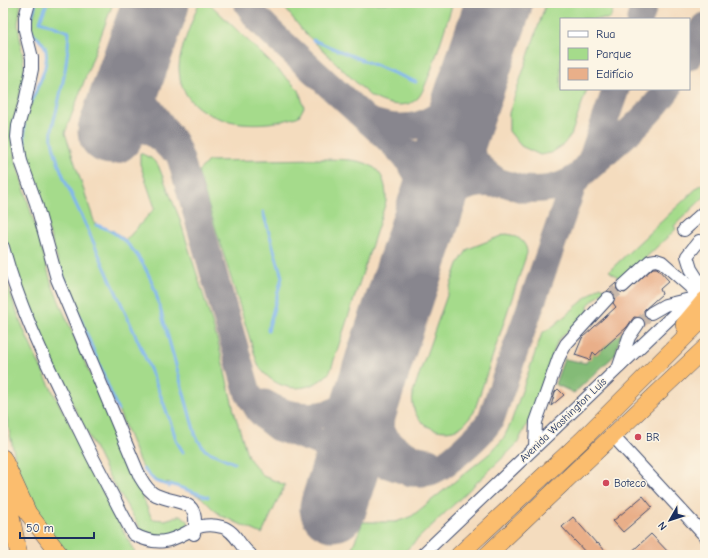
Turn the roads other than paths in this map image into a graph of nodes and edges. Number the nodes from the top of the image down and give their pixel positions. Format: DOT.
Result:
graph roads {
  1 [pos="29,3"];
  2 [pos="705,211"];
  3 [pos="702,238"];
  4 [pos="3,247"];
  5 [pos="623,286"];
  6 [pos="700,293"];
  7 [pos="608,298"];
  8 [pos="651,313"];
  9 [pos="705,317"];
  10 [pos="638,324"];
  11 [pos="705,348"];
  12 [pos="670,351"];
  13 [pos="619,367"];
  14 [pos="613,436"];
  15 [pos="535,446"];
  16 [pos="3,458"];
  17 [pos="3,478"];
  18 [pos="194,534"];
  19 [pos="705,536"];
  20 [pos="176,550"];
  21 [pos="157,553"];
  22 [pos="250,554"];
  23 [pos="19,555"];
  24 [pos="60,555"];
  25 [pos="422,555"];
  26 [pos="459,555"];
  27 [pos="488,555"];
  1 -- 18 [label="street"];
  2 -- 3 [label="street"];
  3 -- 6 [label="street"];
  4 -- 21 [label="street"];
  5 -- 6 [label="street"];
  6 -- 8 [label="street"];
  6 -- 12 [label="highway"];
  6 -- 13 [label="street, Avenida Washington Luís"];
  7 -- 15 [label="street"];
  9 -- 12 [label="highway"];
  10 -- 13 [label="street"];
  11 -- 14 [label="highway"];
  12 -- 26 [label="highway"];
  13 -- 15 [label="street, Avenida Washington Luís"];
  14 -- 19 [label="street"];
  14 -- 27 [label="highway"];
  15 -- 25 [label="street, Avenida Washington Luís"];
  16 -- 24 [label="highway"];
  17 -- 23 [label="highway"];
  18 -- 20 [label="street"];
  18 -- 22 [label="street"];
}
